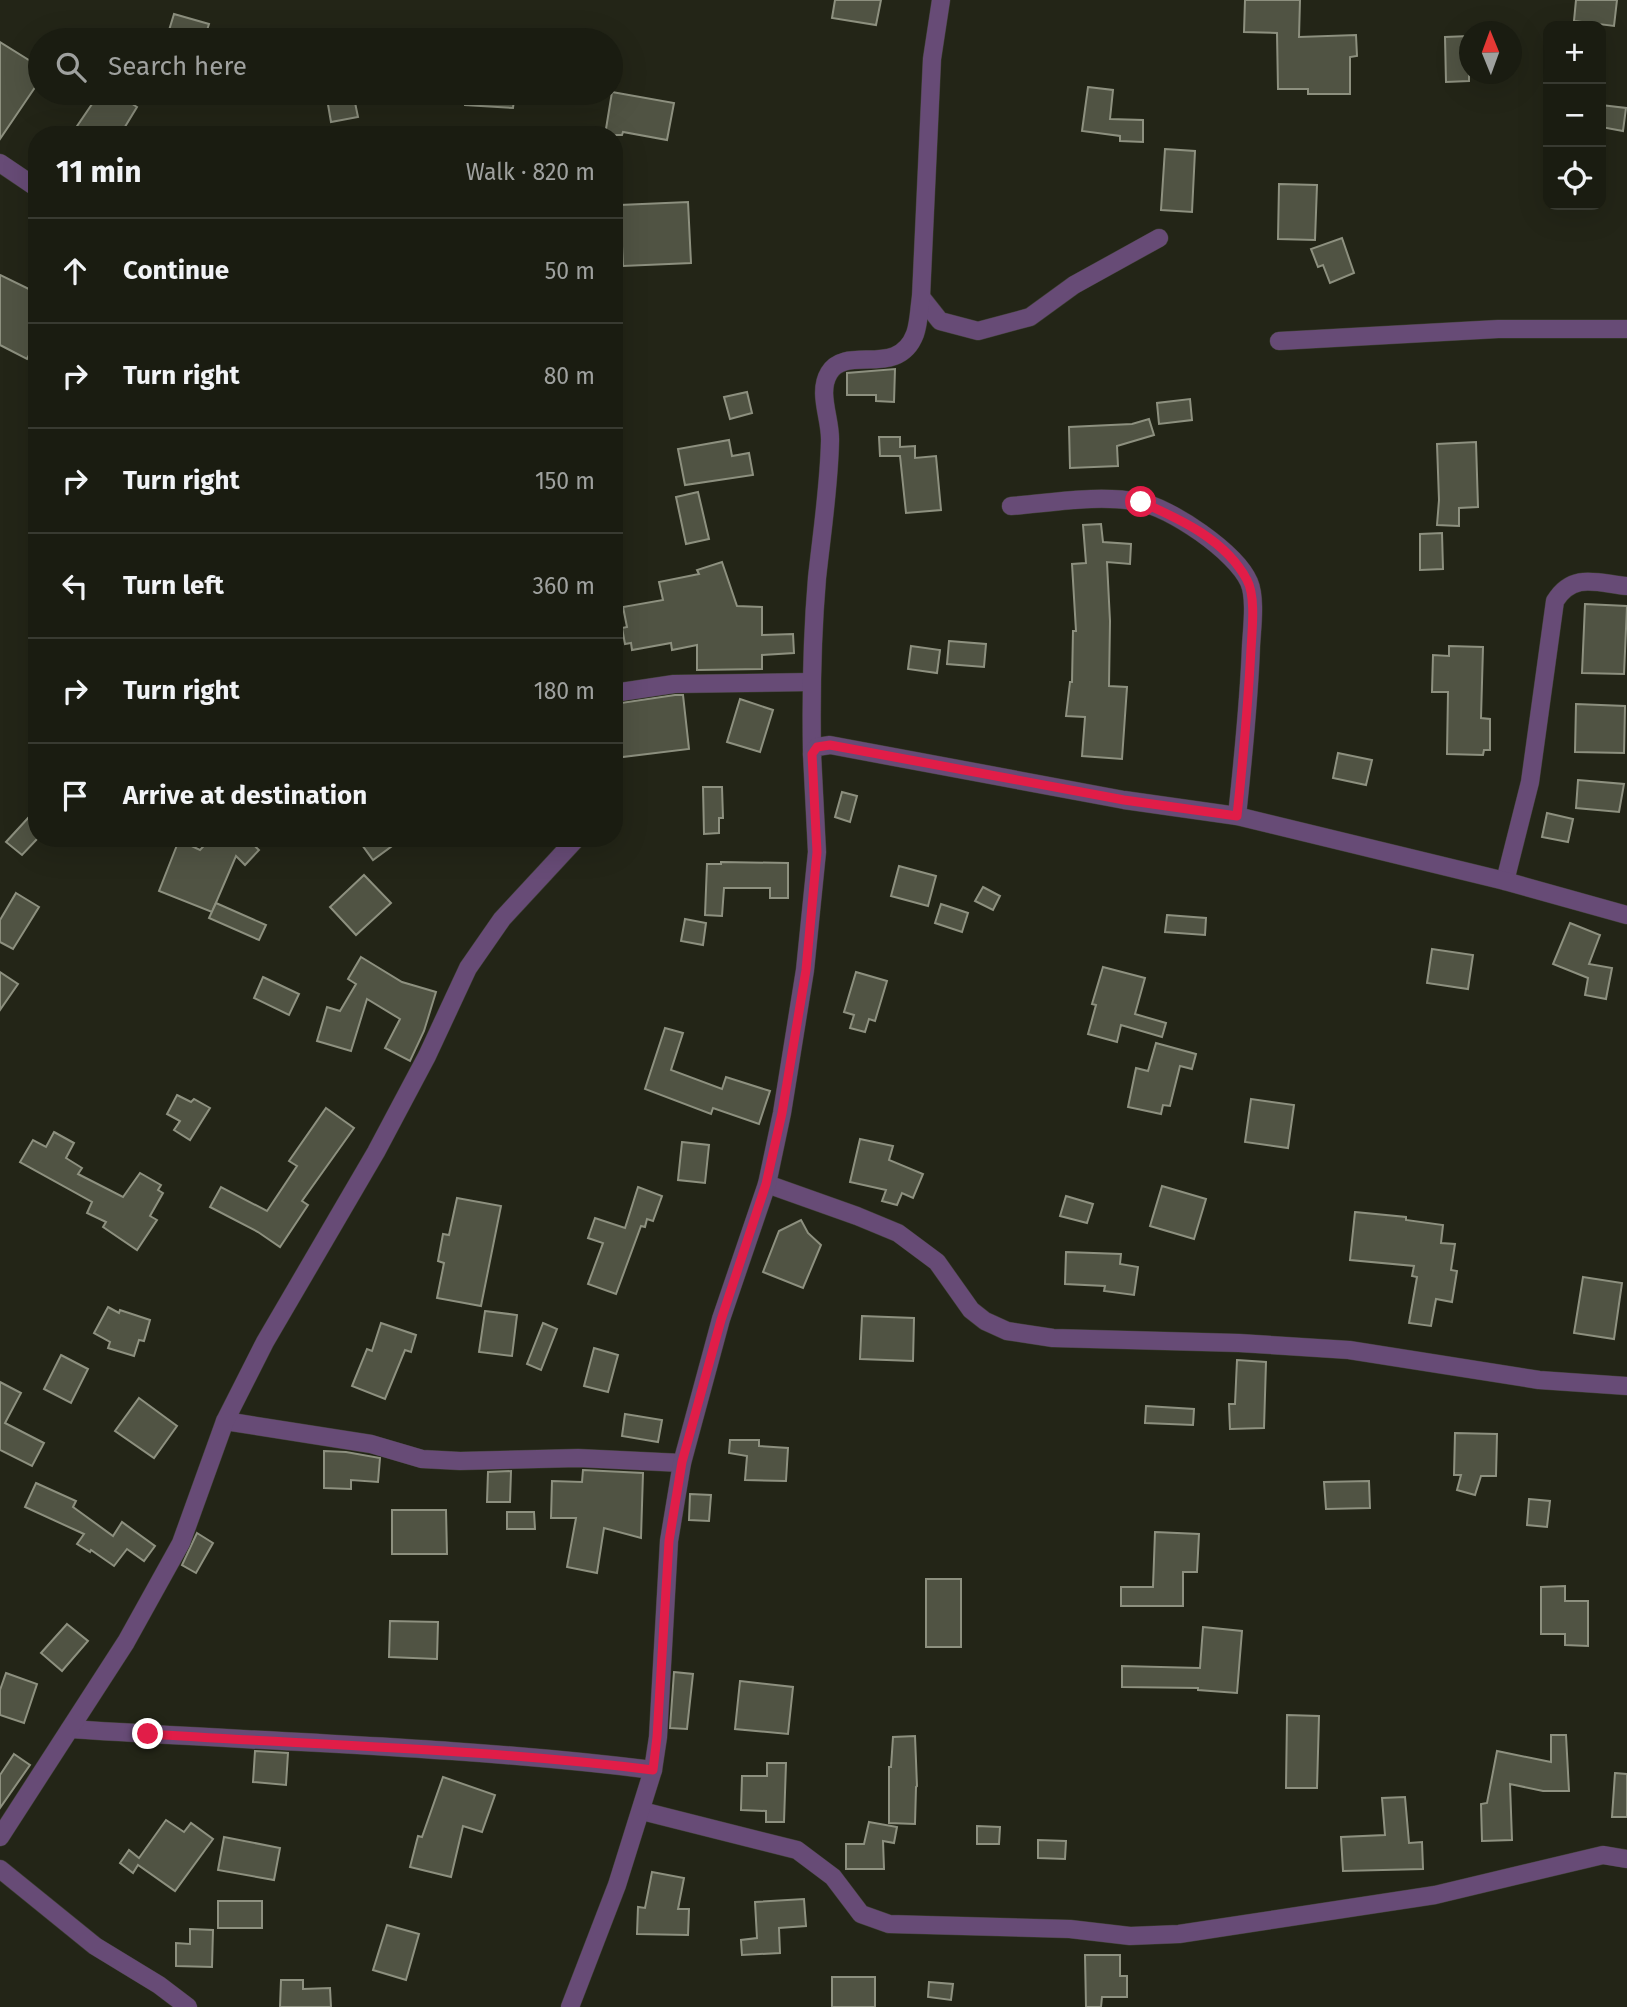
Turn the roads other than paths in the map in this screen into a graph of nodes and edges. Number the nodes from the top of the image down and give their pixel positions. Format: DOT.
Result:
graph roads {
  1 [pos="941,0"];
  2 [pos="0,163"];
  3 [pos="28,182"];
  4 [pos="1159,239"];
  5 [pos="921,297"];
  6 [pos="1627,329"];
  7 [pos="1279,341"];
  8 [pos="1011,506"];
  9 [pos="1627,586"];
  10 [pos="811,682"];
  11 [pos="623,692"];
  12 [pos="812,754"];
  13 [pos="1237,816"];
  14 [pos="569,847"];
  15 [pos="1506,881"];
  16 [pos="1627,915"];
  17 [pos="766,1184"];
  18 [pos="1627,1386"];
  19 [pos="225,1421"];
  20 [pos="682,1462"];
  21 [pos="70,1729"];
  22 [pos="653,1770"];
  23 [pos="642,1811"];
  24 [pos="0,1837"];
  25 [pos="1627,1859"];
  26 [pos="0,1869"];
  27 [pos="188,2007"];
  28 [pos="570,2007"];
  1 -- 5 [label="street"];
  2 -- 3 [label="street"];
  4 -- 5 [label="street"];
  5 -- 10 [label="street"];
  6 -- 7 [label="street"];
  8 -- 13 [label="street"];
  9 -- 15 [label="street"];
  10 -- 11 [label="street"];
  10 -- 12 [label="street"];
  12 -- 13 [label="street"];
  12 -- 17 [label="street"];
  13 -- 15 [label="street"];
  14 -- 19 [label="street"];
  15 -- 16 [label="street"];
  17 -- 18 [label="street"];
  17 -- 20 [label="street"];
  19 -- 20 [label="street"];
  19 -- 21 [label="street"];
  20 -- 22 [label="street"];
  21 -- 22 [label="street"];
  21 -- 24 [label="street"];
  22 -- 23 [label="street"];
  23 -- 25 [label="street"];
  23 -- 28 [label="street"];
  26 -- 27 [label="street"];
}
